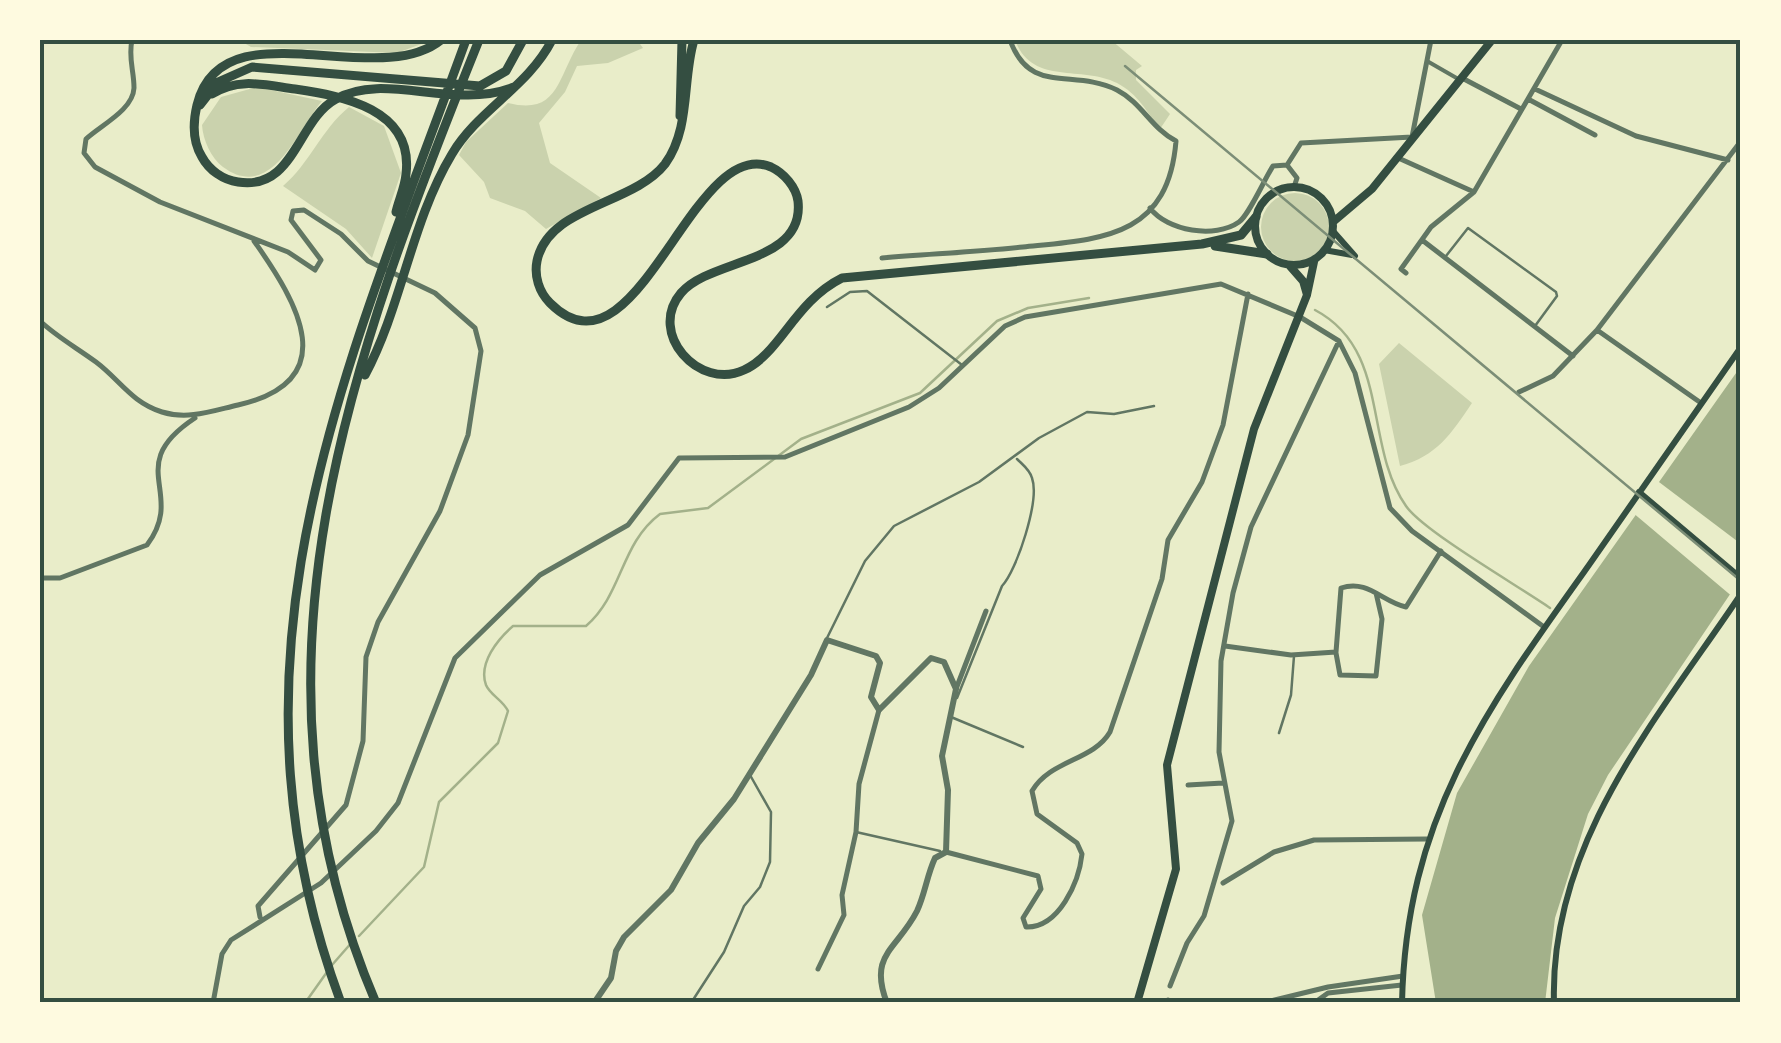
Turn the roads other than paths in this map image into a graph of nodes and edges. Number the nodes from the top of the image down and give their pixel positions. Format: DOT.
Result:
graph roads {
  1 [pos="132,40"];
  2 [pos="441,40"];
  3 [pos="466,40"];
  4 [pos="480,40"];
  5 [pos="523,40"];
  6 [pos="552,40"];
  7 [pos="682,40"];
  8 [pos="694,40"];
  9 [pos="1010,40"];
  10 [pos="1431,40"];
  11 [pos="1492,40"];
  12 [pos="1562,40"];
  13 [pos="1426,61"];
  14 [pos="1461,79"];
  15 [pos="514,88"];
  16 [pos="1534,88"];
  17 [pos="205,98"];
  18 [pos="1528,100"];
  19 [pos="1522,110"];
  20 [pos="196,112"];
  21 [pos="680,128"];
  22 [pos="1595,136"];
  23 [pos="1412,137"];
  24 [pos="1741,141"];
  25 [pos="1396,158"];
  26 [pos="1728,160"];
  27 [pos="1287,165"];
  28 [pos="1294,187"];
  29 [pos="1474,192"];
  30 [pos="1324,201"];
  31 [pos="1357,202"];
  32 [pos="1150,208"];
  33 [pos="1256,218"];
  34 [pos="1333,226"];
  35 [pos="252,238"];
  36 [pos="1422,240"];
  37 [pos="390,242"];
  38 [pos="1202,244"];
  39 [pos="1324,250"];
  40 [pos="1266,254"];
  41 [pos="882,258"];
  42 [pos="1316,258"];
  43 [pos="1445,258"];
  44 [pos="1289,264"];
  45 [pos="1406,273"];
  46 [pos="1248,293"];
  47 [pos="1307,295"];
  48 [pos="827,308"];
  49 [pos="1300,316"];
  50 [pos="40,321"];
  51 [pos="1535,326"];
  52 [pos="1598,330"];
  53 [pos="1339,342"];
  54 [pos="1741,347"];
  55 [pos="1574,356"];
  56 [pos="961,364"];
  57 [pos="356,390"];
  58 [pos="1519,392"];
  59 [pos="1702,402"];
  60 [pos="1154,406"];
  61 [pos="204,412"];
  62 [pos="1017,458"];
  63 [pos="1639,492"];
  64 [pos="1441,551"];
  65 [pos="40,578"];
  66 [pos="1741,578"];
  67 [pos="1376,590"];
  68 [pos="1741,594"];
  69 [pos="986,610"];
  70 [pos="1544,627"];
  71 [pos="827,640"];
  72 [pos="1224,645"];
  73 [pos="1336,652"];
  74 [pos="1294,655"];
  75 [pos="956,689"];
  76 [pos="953,703"];
  77 [pos="879,710"];
  78 [pos="950,716"];
  79 [pos="1279,733"];
  80 [pos="1024,748"];
  81 [pos="749,774"];
  82 [pos="1224,783"];
  83 [pos="1188,786"];
  84 [pos="856,832"];
  85 [pos="1428,839"];
  86 [pos="946,852"];
  87 [pos="1223,883"];
  88 [pos="260,917"];
  89 [pos="818,969"];
  90 [pos="1403,981"];
  91 [pos="1170,986"];
  92 [pos="212,1003"];
  93 [pos="341,1003"];
  94 [pos="376,1003"];
  95 [pos="594,1003"];
  96 [pos="691,1003"];
  97 [pos="887,1003"];
  98 [pos="1137,1003"];
  99 [pos="1262,1003"];
  100 [pos="1314,1003"];
  101 [pos="1402,1003"];
  102 [pos="1554,1003"];
  1 -- 35 [label="street"];
  2 -- 20 [label="highway"];
  3 -- 37 [label="highway"];
  4 -- 57 [label="highway"];
  5 -- 17 [label="highway"];
  6 -- 15 [label="highway"];
  7 -- 21 [label="highway"];
  8 -- 21 [label="highway"];
  9 -- 32 [label="street"];
  10 -- 13 [label="street"];
  11 -- 14 [label="main road"];
  12 -- 16 [label="street"];
  13 -- 14 [label="street"];
  13 -- 23 [label="street"];
  14 -- 19 [label="street"];
  14 -- 23 [label="main road"];
  15 -- 20 [label="highway"];
  15 -- 57 [label="highway"];
  16 -- 18 [label="street"];
  16 -- 26 [label="street"];
  17 -- 20 [label="highway"];
  17 -- 37 [label="highway"];
  18 -- 19 [label="street"];
  18 -- 22 [label="street"];
  19 -- 29 [label="street"];
  21 -- 38 [label="highway"];
  23 -- 25 [label="main road"];
  23 -- 27 [label="street"];
  24 -- 26 [label="street"];
  25 -- 29 [label="street"];
  25 -- 31 [label="main road"];
  26 -- 52 [label="street"];
  27 -- 28 [label="street"];
  27 -- 32 [label="street"];
  28 -- 30 [label="main road"];
  28 -- 33 [label="main road"];
  29 -- 36 [label="street"];
  30 -- 31 [label="main road"];
  30 -- 34 [label="main road"];
  31 -- 34 [label="main road"];
  32 -- 41 [label="street"];
  33 -- 38 [label="highway"];
  33 -- 40 [label="main road"];
  34 -- 39 [label="main road"];
  34 -- 39 [label="main road"];
  35 -- 61 [label="street"];
  35 -- 88 [label="street"];
  36 -- 43 [label="street"];
  36 -- 45 [label="street"];
  37 -- 93 [label="highway"];
  38 -- 40 [label="highway"];
  39 -- 42 [label="main road"];
  40 -- 44 [label="main road"];
  42 -- 44 [label="main road"];
  42 -- 47 [label="main road"];
  43 -- 51 [label="street"];
  43 -- 51 [label="lane"];
  44 -- 47 [label="main road"];
  46 -- 49 [label="street"];
  46 -- 56 [label="street"];
  46 -- 86 [label="street"];
  47 -- 49 [label="main road"];
  48 -- 56 [label="lane"];
  49 -- 53 [label="street"];
  49 -- 98 [label="main road"];
  50 -- 61 [label="street"];
  51 -- 55 [label="street"];
  52 -- 55 [label="street"];
  52 -- 59 [label="street"];
  53 -- 64 [label="street"];
  53 -- 72 [label="street"];
  54 -- 59 [label="main road"];
  55 -- 58 [label="street"];
  56 -- 88 [label="street"];
  57 -- 94 [label="highway"];
  59 -- 70 [label="main road"];
  60 -- 62 [label="lane"];
  61 -- 65 [label="street"];
  62 -- 71 [label="lane"];
  62 -- 76 [label="lane"];
  63 -- 66 [label="main road"];
  64 -- 67 [label="street"];
  64 -- 70 [label="street"];
  67 -- 73 [label="street"];
  67 -- 73 [label="street"];
  68 -- 102 [label="main road"];
  69 -- 75 [label="street"];
  70 -- 85 [label="main road"];
  71 -- 77 [label="street"];
  71 -- 81 [label="street"];
  72 -- 74 [label="street"];
  72 -- 82 [label="street"];
  73 -- 74 [label="street"];
  74 -- 79 [label="lane"];
  75 -- 76 [label="street"];
  75 -- 77 [label="street"];
  76 -- 78 [label="street"];
  77 -- 84 [label="street"];
  78 -- 80 [label="lane"];
  78 -- 86 [label="street"];
  81 -- 95 [label="street"];
  81 -- 96 [label="lane"];
  82 -- 83 [label="street"];
  82 -- 91 [label="street"];
  84 -- 86 [label="lane"];
  84 -- 89 [label="street"];
  85 -- 87 [label="street"];
  85 -- 90 [label="main road"];
  86 -- 97 [label="street"];
  88 -- 92 [label="street"];
  90 -- 99 [label="street"];
  90 -- 100 [label="street"];
  90 -- 101 [label="main road"];
}
